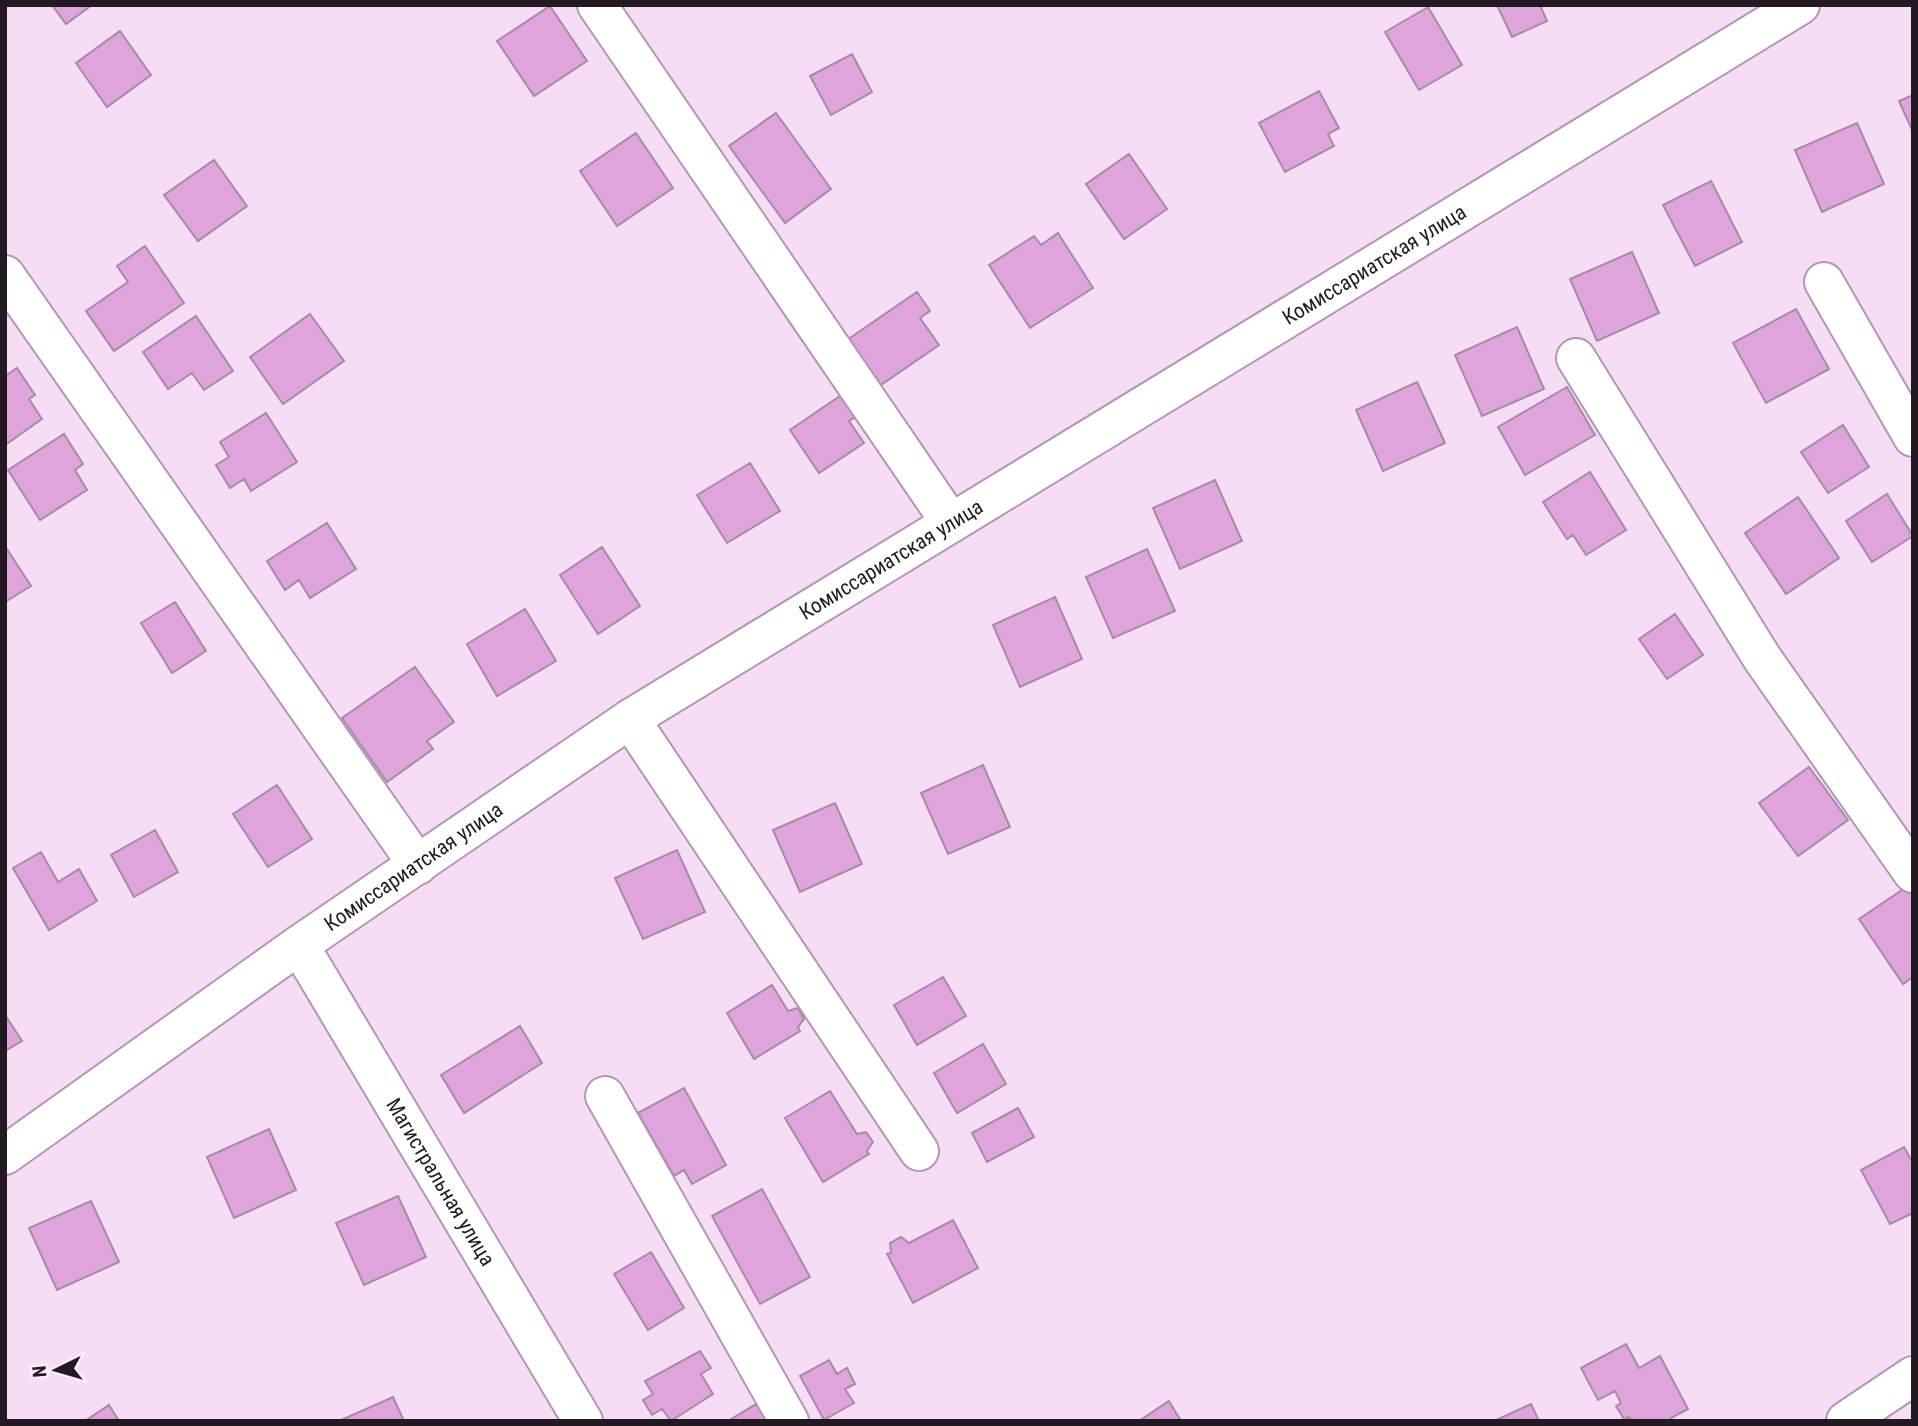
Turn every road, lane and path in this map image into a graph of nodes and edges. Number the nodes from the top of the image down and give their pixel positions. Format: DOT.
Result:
graph roads {
  1 [pos="597,5"];
  2 [pos="1800,5"];
  3 [pos="5,275"];
  4 [pos="1824,282"];
  5 [pos="1576,358"];
  6 [pos="1913,437"];
  7 [pos="951,523"];
  8 [pos="629,719"];
  9 [pos="418,865"];
  10 [pos="1913,873"];
  11 [pos="299,945"];
  12 [pos="605,1096"];
  13 [pos="919,1152"];
  14 [pos="5,1155"];
  15 [pos="1913,1376"];
  16 [pos="583,1421"];
  17 [pos="789,1421"];
  18 [pos="1846,1421"];
  1 -- 7 [label="street"];
  2 -- 7 [label="street, Комиссариатская улица"];
  3 -- 9 [label="street"];
  4 -- 6 [label="street"];
  5 -- 10 [label="street"];
  7 -- 8 [label="street, Комиссариатская улица"];
  8 -- 9 [label="street, Комиссариатская улица"];
  8 -- 13 [label="street"];
  9 -- 11 [label="street, Комиссариатская улица"];
  11 -- 14 [label="street, Комиссариатская улица"];
  11 -- 16 [label="street, Магистральная улица"];
  12 -- 17 [label="street"];
  15 -- 18 [label="street"];
}
